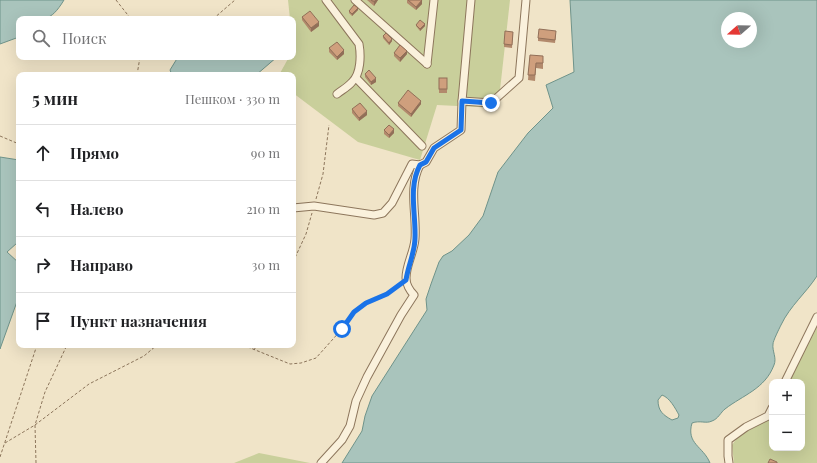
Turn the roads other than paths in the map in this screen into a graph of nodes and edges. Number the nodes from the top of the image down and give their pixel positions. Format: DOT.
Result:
graph roads {
  1 [pos="326,0"];
  2 [pos="356,0"];
  3 [pos="434,0"];
  4 [pos="471,0"];
  5 [pos="526,0"];
  6 [pos="356,78"];
  7 [pos="336,94"];
  8 [pos="462,101"];
  9 [pos="422,146"];
  10 [pos="420,165"];
  11 [pos="296,208"];
  12 [pos="817,317"];
  13 [pos="786,379"];
  14 [pos="769,414"];
  15 [pos="321,463"];
  16 [pos="729,463"];
  1 -- 6 [label="street"];
  2 -- 3 [label="street"];
  4 -- 8 [label="street"];
  5 -- 8 [label="street"];
  6 -- 7 [label="street"];
  6 -- 9 [label="street"];
  8 -- 10 [label="street"];
  10 -- 11 [label="street"];
  10 -- 15 [label="street"];
  12 -- 13 [label="street"];
  14 -- 16 [label="street"];
}
